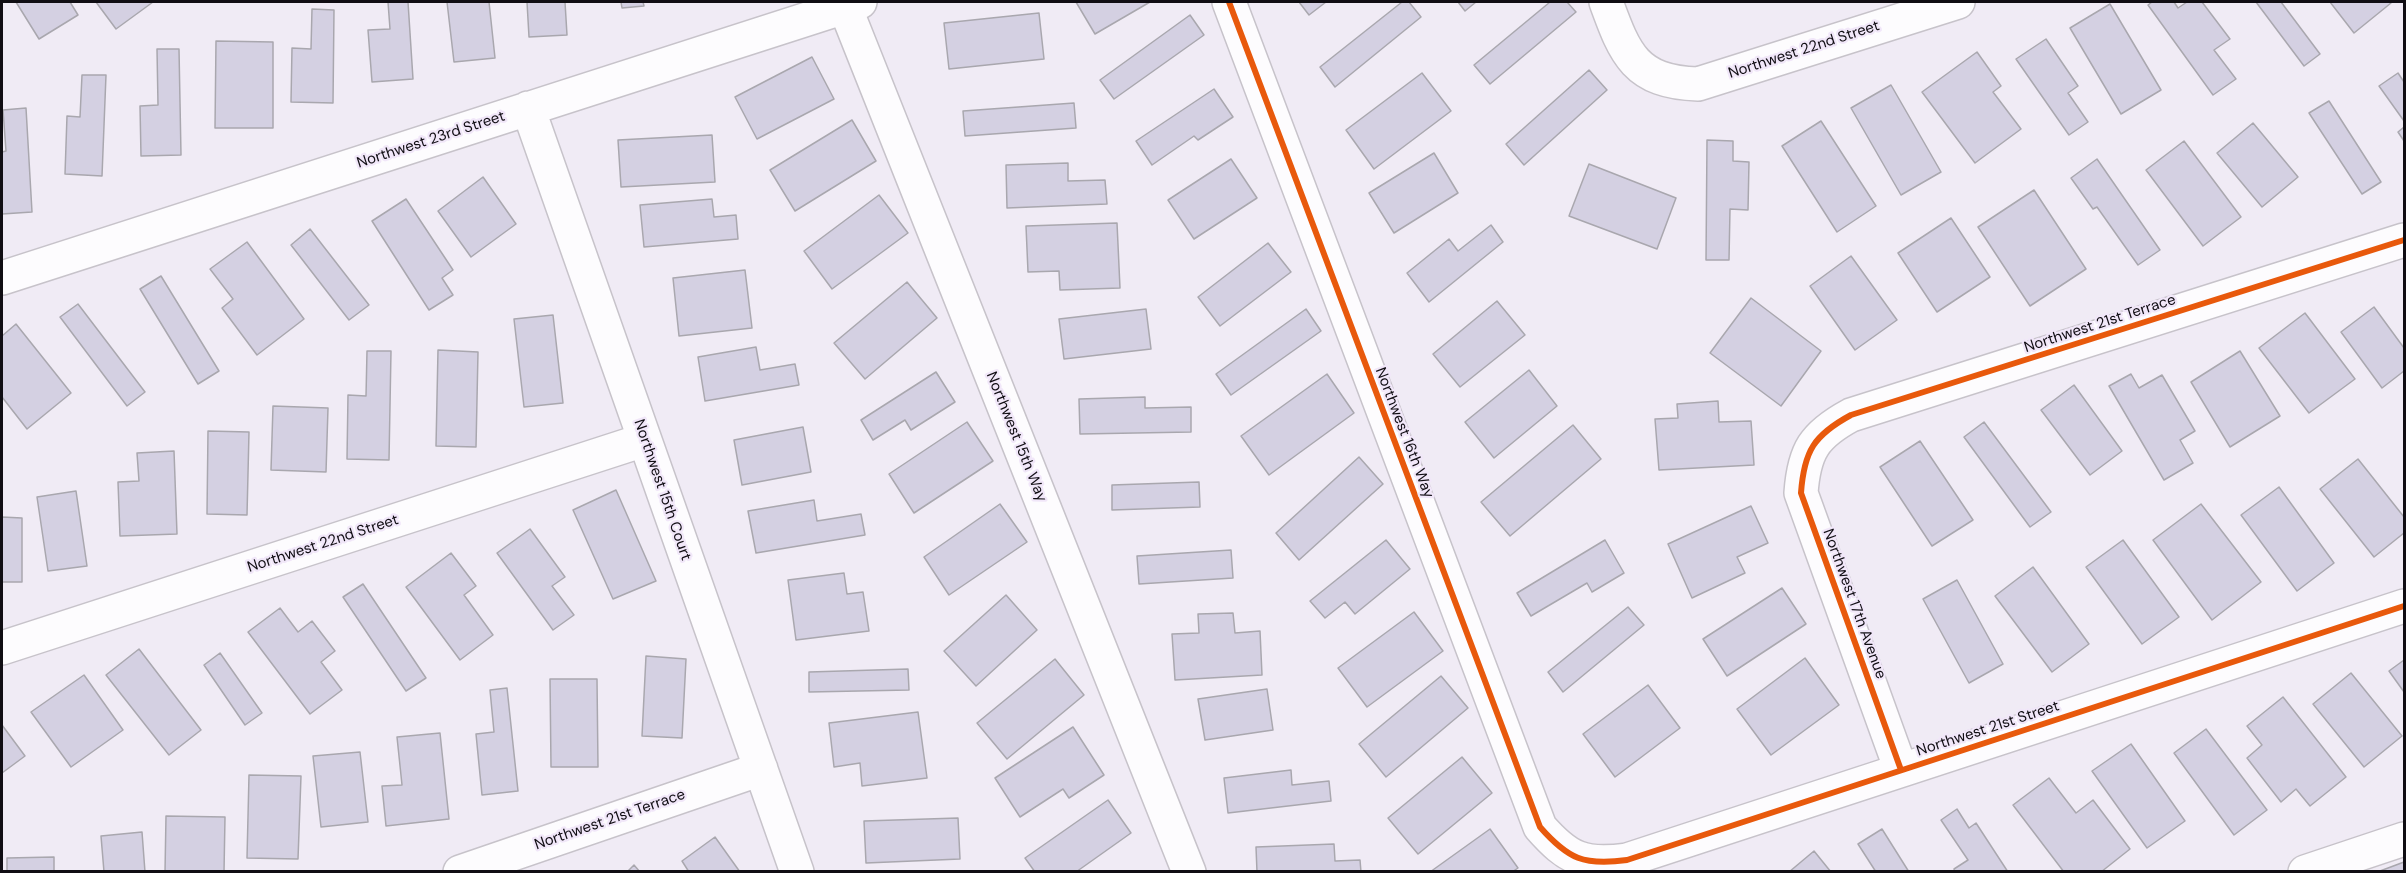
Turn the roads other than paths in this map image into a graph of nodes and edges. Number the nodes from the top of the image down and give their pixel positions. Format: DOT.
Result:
graph roads {
  1 [pos="1228,2"];
  2 [pos="1606,2"];
  3 [pos="1958,2"];
  4 [pos="849,3"];
  5 [pos="528,108"];
  6 [pos="2404,240"];
  7 [pos="2,278"];
  8 [pos="644,440"];
  9 [pos="1812,446"];
  10 [pos="2404,606"];
  11 [pos="2,648"];
  12 [pos="761,769"];
  13 [pos="1901,770"];
  14 [pos="2404,839"];
  15 [pos="1578,859"];
  16 [pos="460,872"];
  17 [pos="797,872"];
  18 [pos="1189,872"];
  19 [pos="2305,872"];
  1 -- 15 [label="street, Northwest 16th Way"];
  2 -- 3 [label="street, Northwest 22nd Street"];
  4 -- 5 [label="street, Northwest 23rd Street"];
  4 -- 18 [label="street, Northwest 15th Way"];
  5 -- 7 [label="street, Northwest 23rd Street"];
  5 -- 8 [label="street, Northwest 15th Court"];
  6 -- 9 [label="street, Northwest 21st Terrace"];
  8 -- 11 [label="street, Northwest 22nd Street"];
  8 -- 12 [label="street, Northwest 15th Court"];
  9 -- 13 [label="street, Northwest 17th Avenue"];
  10 -- 13 [label="street, Northwest 21st Street"];
  12 -- 16 [label="street, Northwest 21st Terrace"];
  12 -- 17 [label="street, Northwest 15th Court"];
  13 -- 15 [label="street, Northwest 21st Street"];
  14 -- 19 [label="street"];
}
